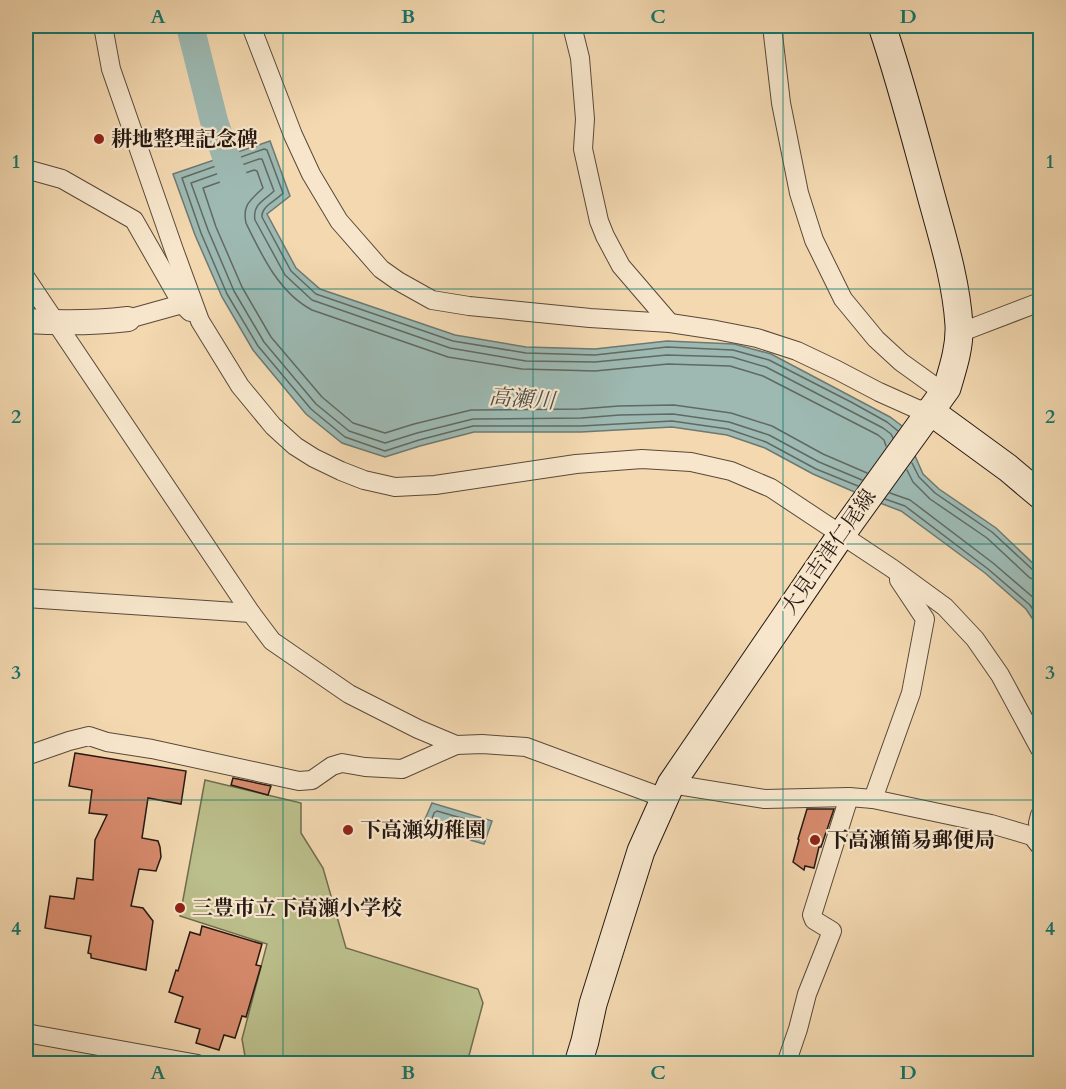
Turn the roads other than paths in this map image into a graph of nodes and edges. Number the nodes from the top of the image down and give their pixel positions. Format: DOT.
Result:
graph roads {
  1 [pos="103,26"];
  2 [pos="251,26"];
  3 [pos="572,26"];
  4 [pos="772,26"];
  5 [pos="882,26"];
  6 [pos="26,170"];
  7 [pos="26,278"];
  8 [pos="1041,302"];
  9 [pos="182,304"];
  10 [pos="128,319"];
  11 [pos="26,321"];
  12 [pos="200,321"];
  13 [pos="57,323"];
  14 [pos="670,323"];
  15 [pos="959,333"];
  16 [pos="947,388"];
  17 [pos="930,411"];
  18 [pos="1041,495"];
  19 [pos="841,535"];
  20 [pos="893,569"];
  21 [pos="26,598"];
  22 [pos="251,613"];
  23 [pos="456,745"];
  24 [pos="1041,749"];
  25 [pos="26,756"];
  26 [pos="667,791"];
  27 [pos="849,797"];
  28 [pos="873,799"];
  29 [pos="1041,815"];
  30 [pos="1041,831"];
  31 [pos="1041,846"];
  32 [pos="26,1033"];
  33 [pos="198,1064"];
  34 [pos="578,1064"];
  35 [pos="786,1064"];
  1 -- 12 [label="street"];
  2 -- 14 [label="street"];
  3 -- 14 [label="street"];
  4 -- 16 [label="street"];
  5 -- 15 [label="main road, 大見吉津仁尾線"];
  6 -- 9 [label="street"];
  7 -- 13 [label="street"];
  8 -- 15 [label="street"];
  9 -- 10 [label="street"];
  9 -- 12 [label="street"];
  10 -- 13 [label="street"];
  11 -- 13 [label="street"];
  12 -- 19 [label="street"];
  13 -- 22 [label="street"];
  14 -- 17 [label="street"];
  15 -- 16 [label="main road, 大見吉津仁尾線"];
  16 -- 17 [label="main road, 大見吉津仁尾線"];
  17 -- 18 [label="main road"];
  17 -- 19 [label="main road, 大見吉津仁尾線"];
  19 -- 20 [label="street"];
  19 -- 26 [label="main road, 大見吉津仁尾線"];
  20 -- 24 [label="street"];
  20 -- 28 [label="street"];
  21 -- 22 [label="street"];
  22 -- 23 [label="street"];
  23 -- 25 [label="street"];
  23 -- 26 [label="street"];
  26 -- 27 [label="street"];
  26 -- 34 [label="main road, 大見吉津仁尾線"];
  27 -- 28 [label="street"];
  27 -- 35 [label="street"];
  28 -- 31 [label="street"];
  29 -- 30 [label="street"];
  32 -- 33 [label="street"];
}
